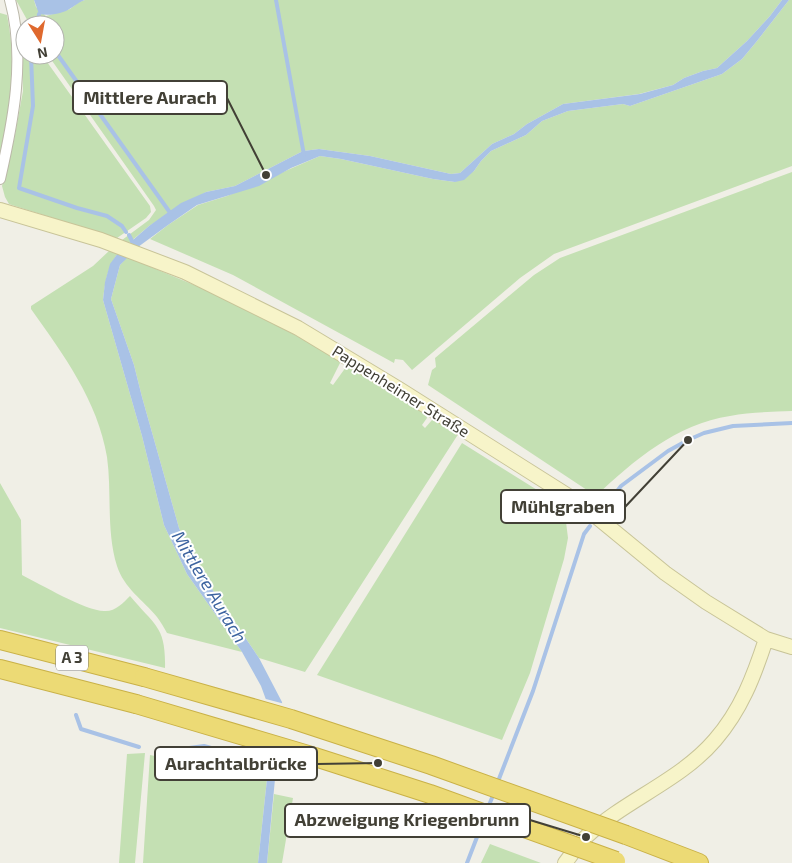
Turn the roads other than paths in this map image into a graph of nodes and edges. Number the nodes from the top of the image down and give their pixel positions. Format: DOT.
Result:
graph roads {
  1 [pos="10,0"];
  2 [pos="0,179"];
  3 [pos="0,210"];
  4 [pos="766,639"];
  5 [pos="0,640"];
  6 [pos="792,646"];
  7 [pos="0,669"];
  8 [pos="619,862"];
  9 [pos="565,863"];
  10 [pos="699,863"];
  1 -- 2 [label="street"];
  3 -- 4 [label="street, Pappenheimer Straße"];
  4 -- 6 [label="street, Pappenheimer Straße"];
  4 -- 9 [label="street"];
  5 -- 10 [label="highway, A 3, bridge"];
  7 -- 8 [label="highway, A 3, bridge"];
}
